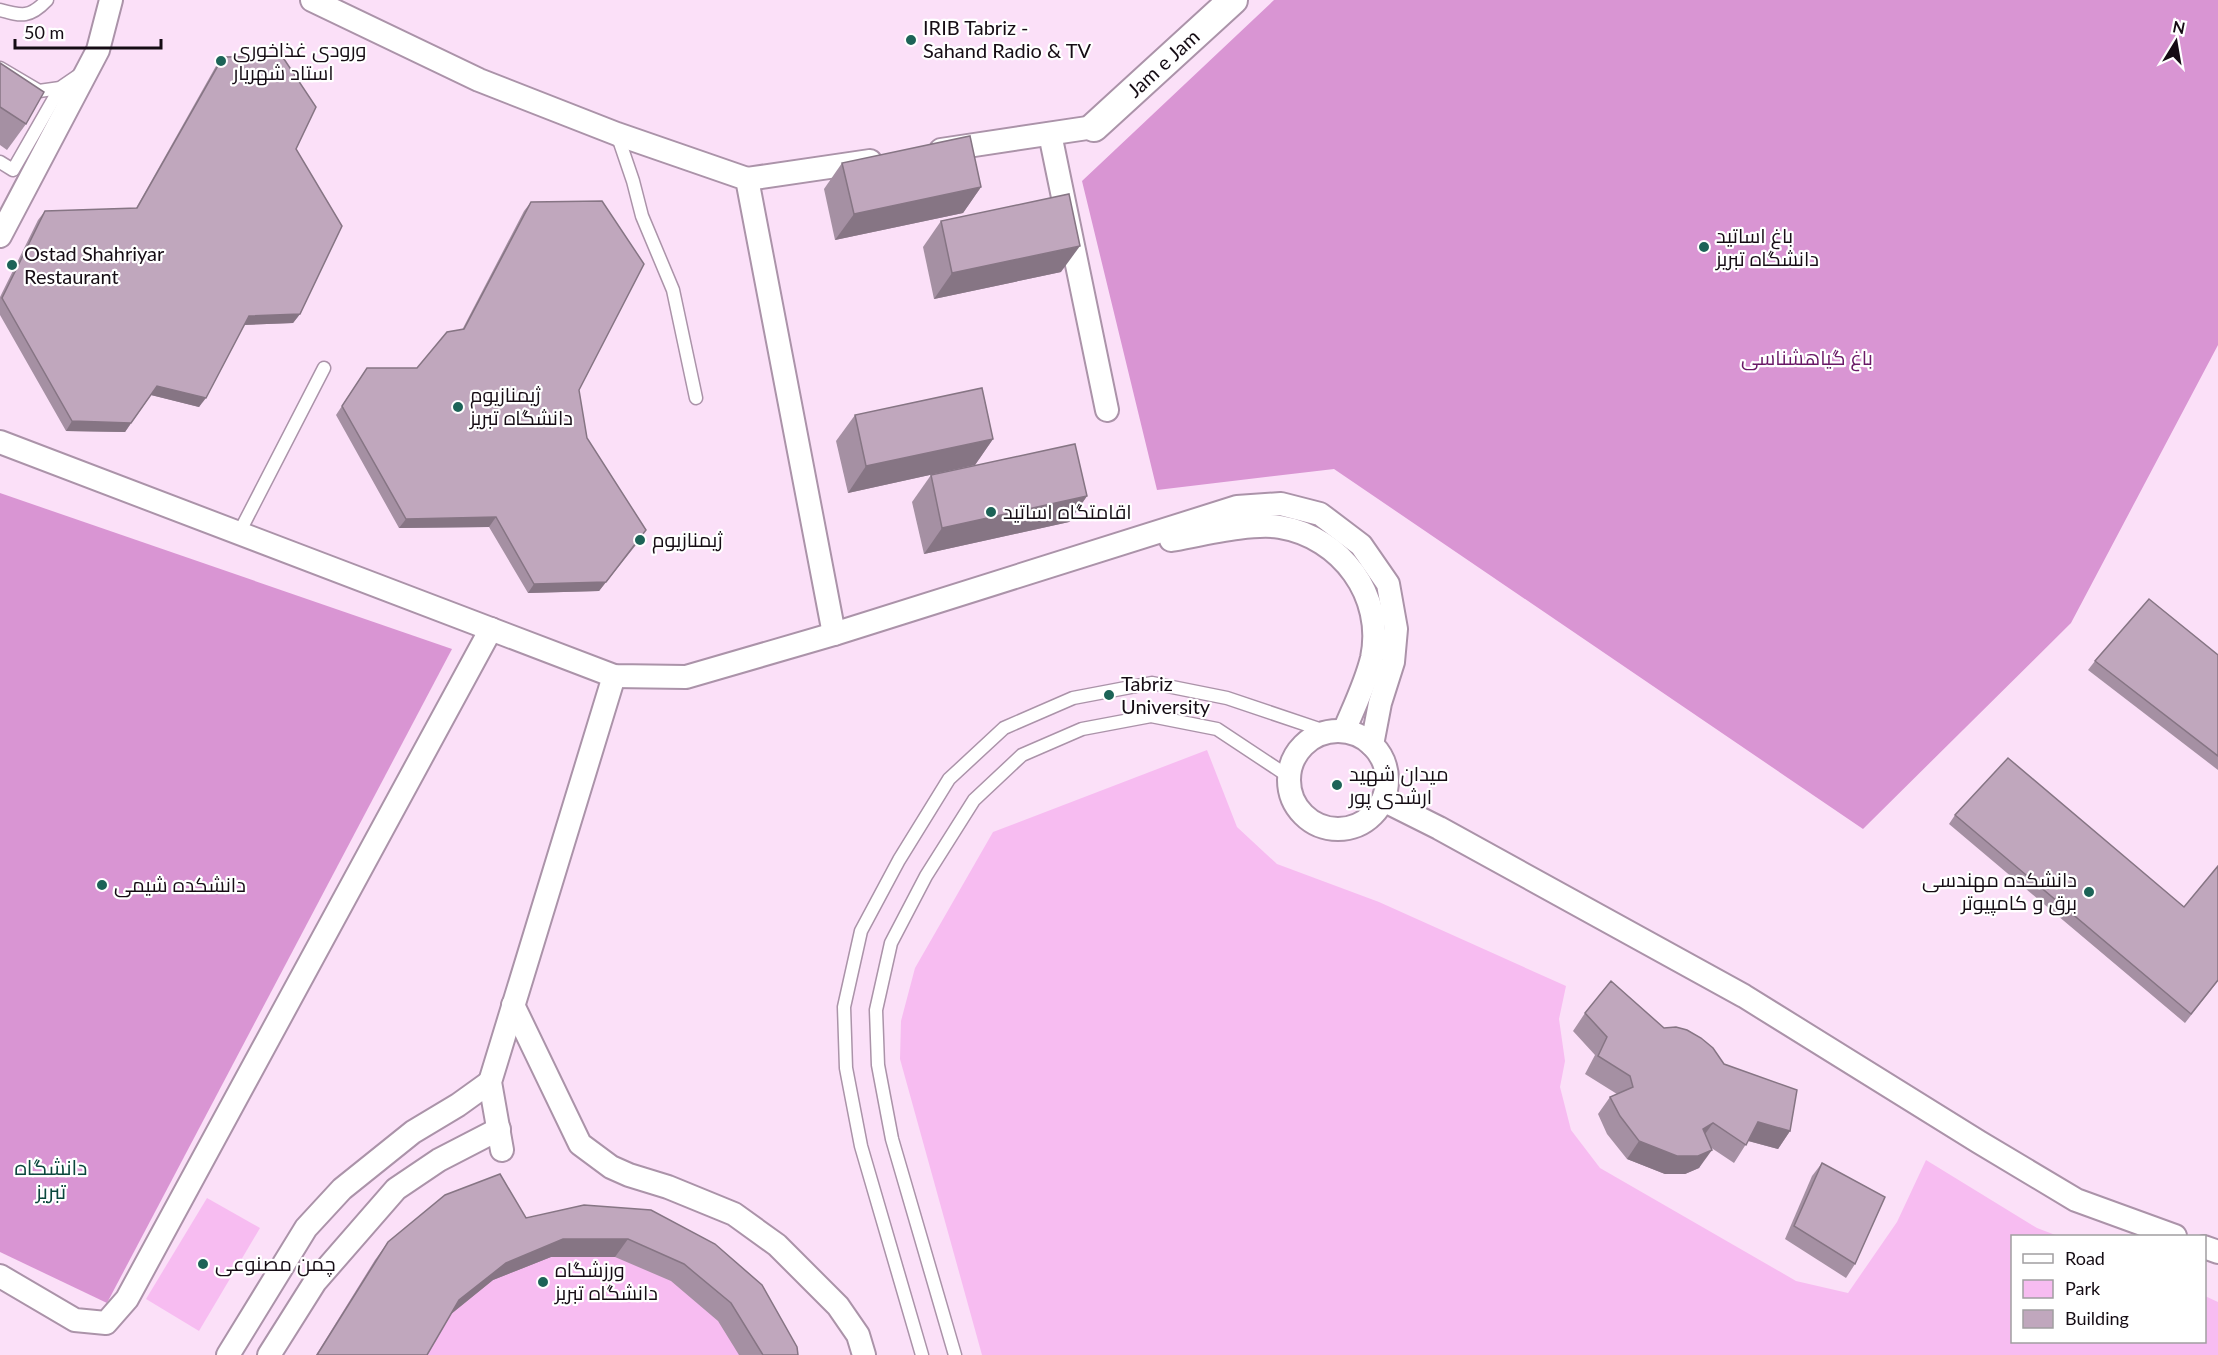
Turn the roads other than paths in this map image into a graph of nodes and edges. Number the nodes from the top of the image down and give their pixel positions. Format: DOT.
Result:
graph roads {
  1 [pos="47,0"];
  2 [pos="111,0"];
  3 [pos="312,0"];
  4 [pos="1233,0"];
  5 [pos="0,10"];
  6 [pos="98,50"];
  7 [pos="0,68"];
  8 [pos="60,88"];
  9 [pos="1094,127"];
  10 [pos="1050,134"];
  11 [pos="616,135"];
  12 [pos="922,153"];
  13 [pos="887,158"];
  14 [pos="0,162"];
  15 [pos="747,179"];
  16 [pos="0,236"];
  17 [pos="324,368"];
  18 [pos="696,398"];
  19 [pos="1107,410"];
  20 [pos="0,442"];
  21 [pos="239,533"];
  22 [pos="1096,552"];
  23 [pos="491,629"];
  24 [pos="834,634"];
  25 [pos="614,676"];
  26 [pos="1336,731"];
  27 [pos="1372,745"];
  28 [pos="1288,776"];
  29 [pos="1383,800"];
  30 [pos="513,1005"];
  31 [pos="490,1082"];
  32 [pos="2172,1235"];
  33 [pos="0,1276"];
  34 [pos="228,1355"];
  35 [pos="269,1355"];
  36 [pos="864,1355"];
  37 [pos="922,1355"];
  38 [pos="955,1355"];
  1 -- 5 [label="lane"];
  2 -- 6 [label="street"];
  3 -- 11 [label="street"];
  4 -- 9 [label="street, Jam e Jam"];
  6 -- 8 [label="lane"];
  6 -- 16 [label="street"];
  7 -- 8 [label="lane"];
  8 -- 14 [label="lane"];
  9 -- 10 [label="street"];
  10 -- 12 [label="street"];
  10 -- 19 [label="street"];
  11 -- 15 [label="street"];
  11 -- 18 [label="lane"];
  13 -- 15 [label="street"];
  15 -- 24 [label="street"];
  17 -- 21 [label="lane"];
  20 -- 21 [label="street"];
  21 -- 23 [label="street"];
  22 -- 24 [label="street"];
  22 -- 26 [label="street"];
  22 -- 27 [label="street"];
  23 -- 25 [label="street"];
  23 -- 33 [label="street"];
  24 -- 25 [label="street"];
  25 -- 30 [label="street"];
  26 -- 27 [label="street"];
  26 -- 28 [label="street"];
  26 -- 37 [label="lane"];
  27 -- 29 [label="street"];
  28 -- 29 [label="street"];
  28 -- 38 [label="lane"];
  29 -- 32 [label="street"];
  30 -- 31 [label="street"];
  30 -- 36 [label="street"];
  31 -- 34 [label="street"];
  31 -- 35 [label="street"];
}
